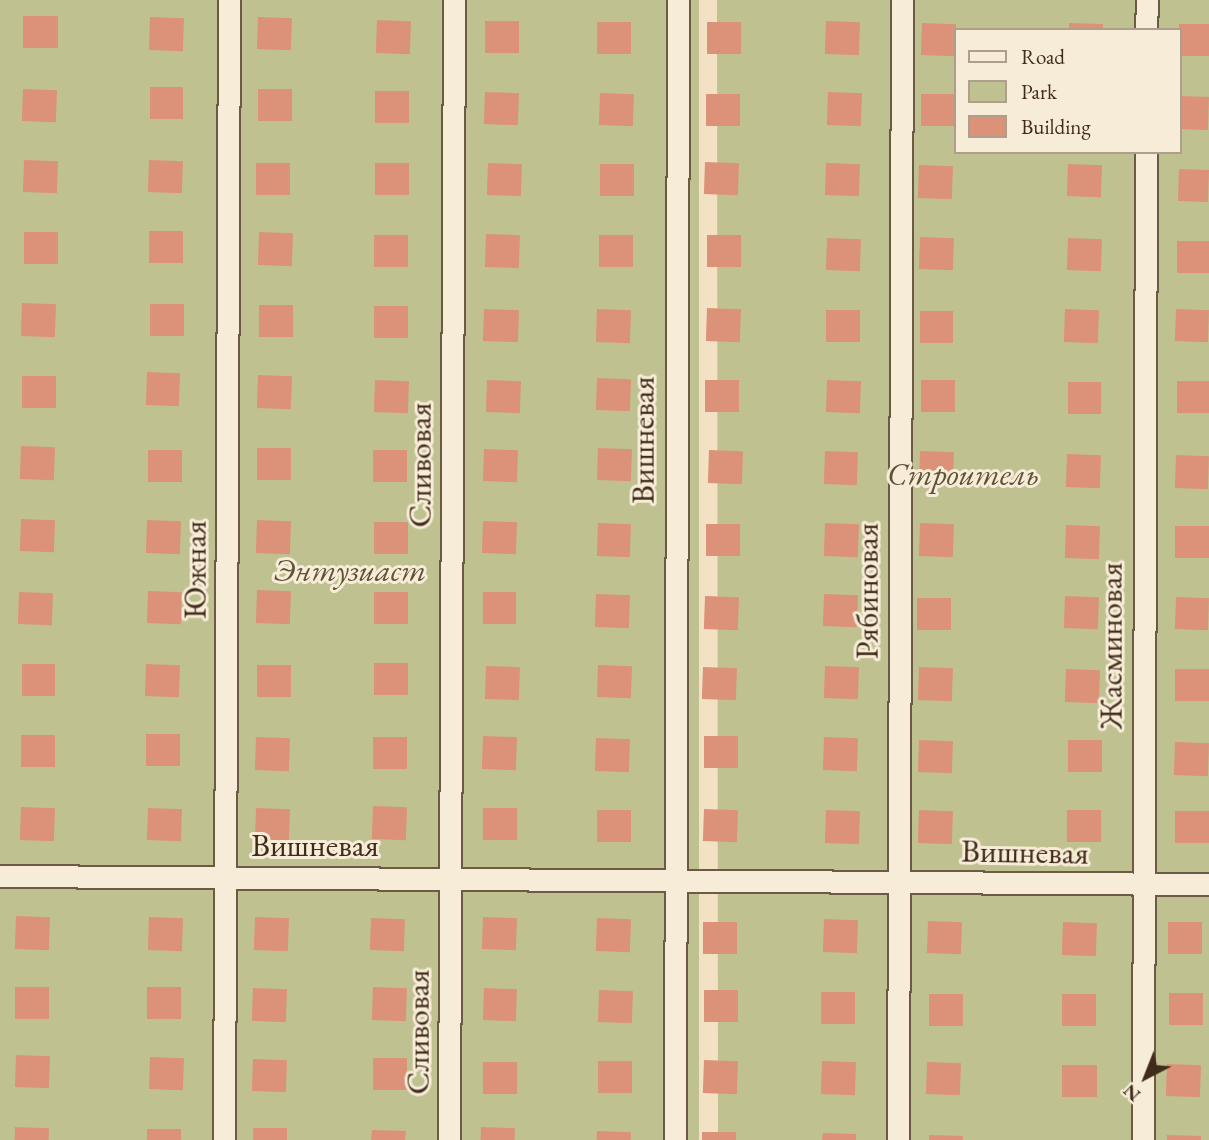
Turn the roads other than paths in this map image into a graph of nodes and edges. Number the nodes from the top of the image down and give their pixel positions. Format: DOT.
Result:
graph roads {
  1 [pos="229,0"];
  2 [pos="454,0"];
  3 [pos="678,0"];
  4 [pos="902,0"];
  5 [pos="1147,0"];
  6 [pos="1146,28"];
  7 [pos="1146,154"];
  8 [pos="0,876"];
  9 [pos="225,877"];
  10 [pos="450,877"];
  11 [pos="672,880"];
  12 [pos="896,882"];
  13 [pos="1141,884"];
  14 [pos="1209,884"];
  15 [pos="224,1140"];
  16 [pos="449,1140"];
  17 [pos="675,1140"];
  18 [pos="898,1140"];
  19 [pos="1143,1140"];
  1 -- 9 [label="street, Южная"];
  2 -- 10 [label="street, Сливовая"];
  3 -- 11 [label="street, Вишневая"];
  4 -- 12 [label="street, Рябиновая"];
  5 -- 6 [label="street"];
  7 -- 13 [label="street, Жасминовая"];
  8 -- 9 [label="street, Вишневая"];
  9 -- 10 [label="street, Вишневая"];
  9 -- 15 [label="street, Южная"];
  10 -- 11 [label="street, Вишневая"];
  10 -- 16 [label="street, Сливовая"];
  11 -- 12 [label="street, Вишневая"];
  11 -- 17 [label="street, Вишневая"];
  12 -- 13 [label="street, Вишневая"];
  12 -- 18 [label="street, Рябиновая"];
  13 -- 14 [label="street, Вишневая"];
  13 -- 19 [label="street, Жасминовая"];
}
